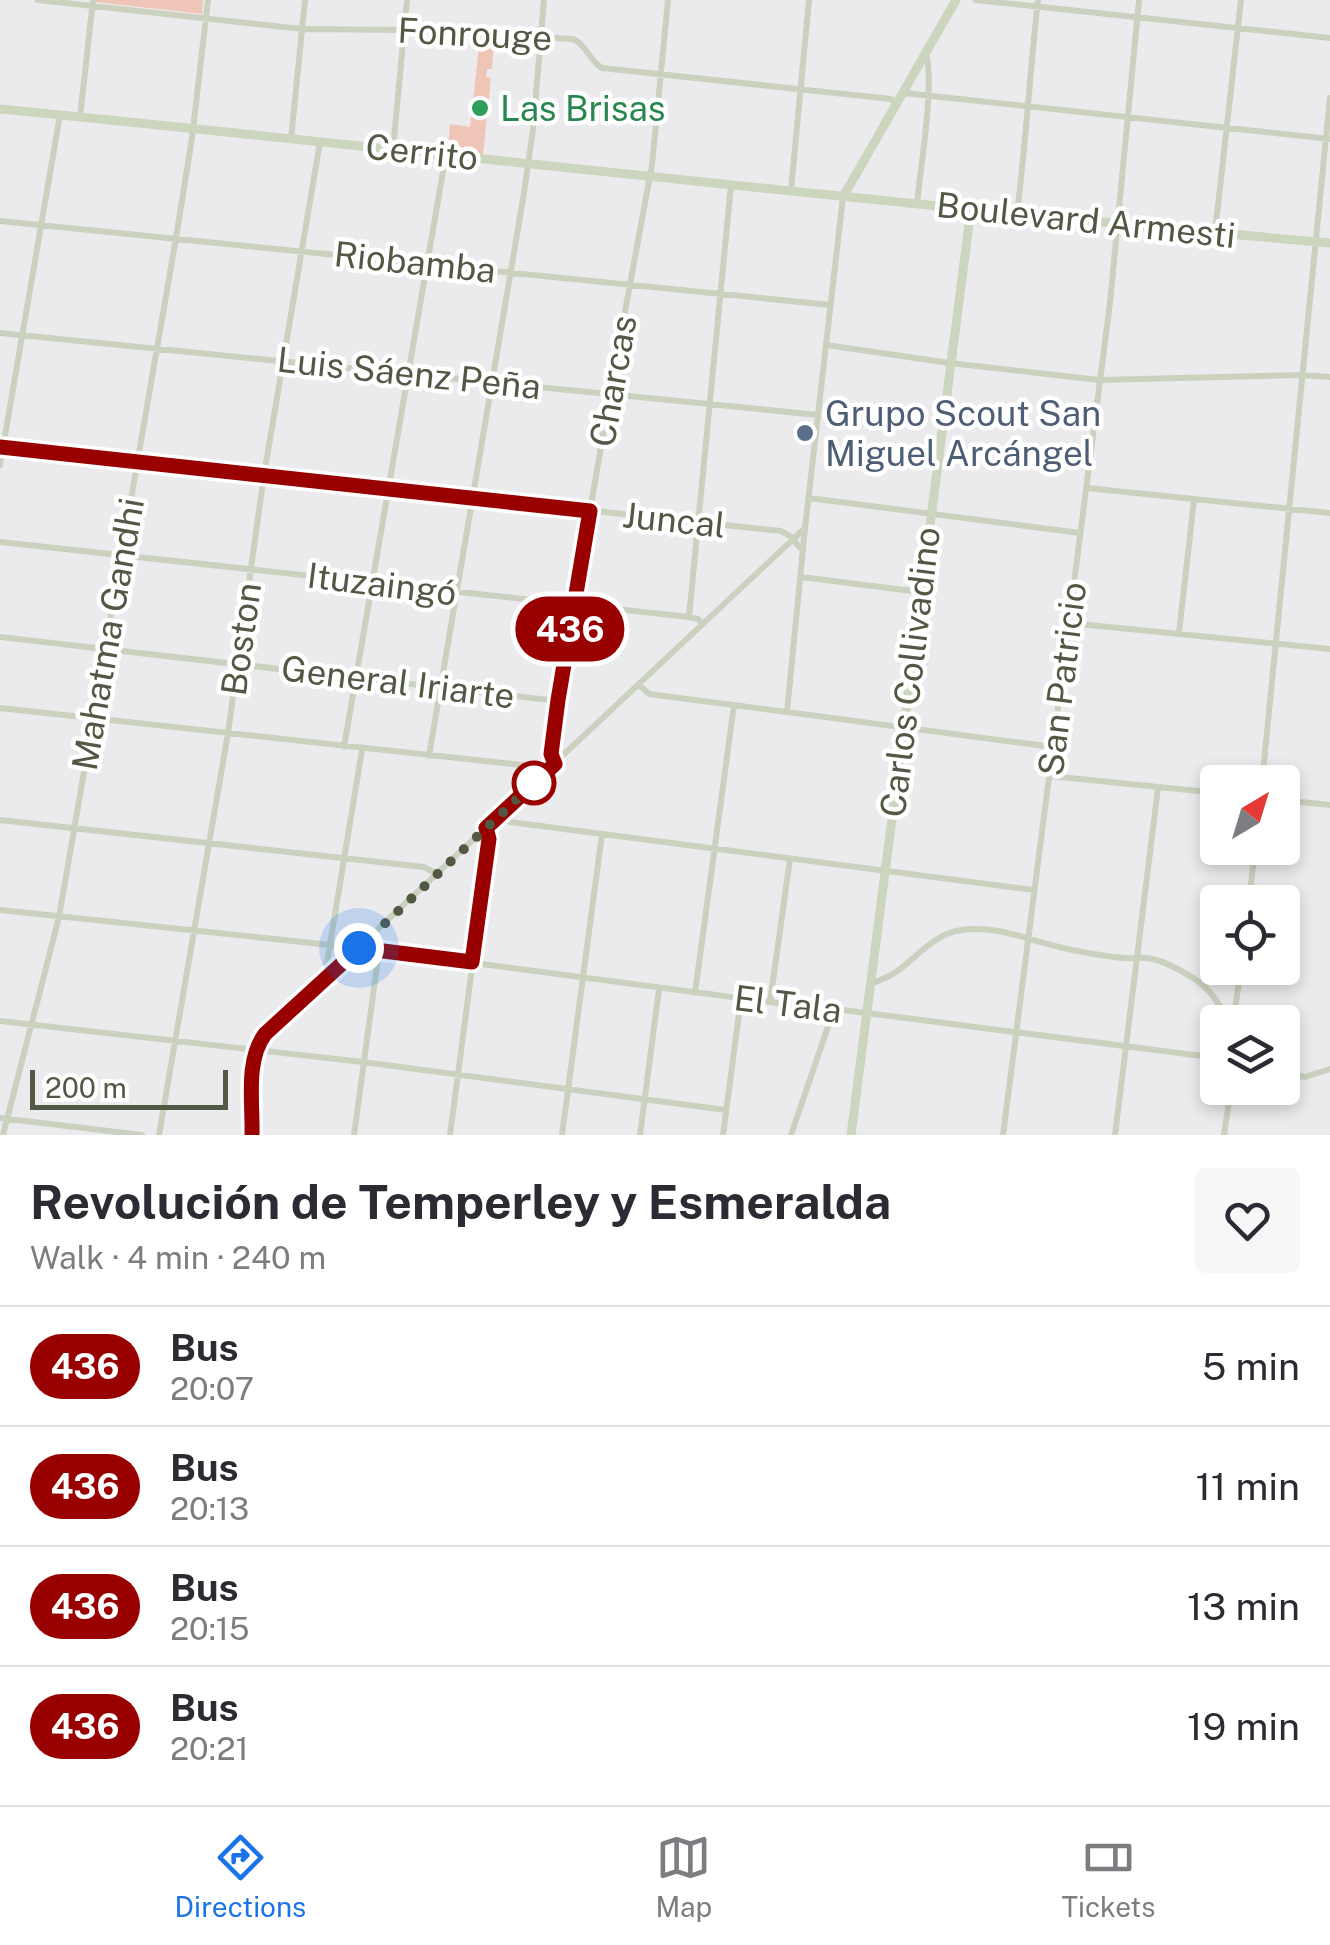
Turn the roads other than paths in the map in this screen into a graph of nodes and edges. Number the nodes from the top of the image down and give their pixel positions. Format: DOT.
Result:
graph roads {
  1 [pos="38,0"];
  2 [pos="208,0"];
  3 [pos="305,0"];
  4 [pos="407,0"];
  5 [pos="544,0"];
  6 [pos="668,0"];
  7 [pos="809,0"];
  8 [pos="956,0"];
  9 [pos="976,0"];
  10 [pos="1140,0"];
  11 [pos="1241,0"];
  12 [pos="92,3"];
  13 [pos="1038,3"];
  14 [pos="206,18"];
  15 [pos="1138,18"];
  16 [pos="302,28"];
  17 [pos="1238,28"];
  18 [pos="404,30"];
  19 [pos="540,37"];
  20 [pos="1330,38"];
  21 [pos="926,54"];
  22 [pos="661,74"];
  23 [pos="800,89"];
  24 [pos="904,93"];
  25 [pos="928,94"];
  26 [pos="1330,98"];
  27 [pos="897,103"];
  28 [pos="1028,106"];
  29 [pos="0,110"];
  30 [pos="60,116"];
  31 [pos="80,118"];
  32 [pos="1127,118"];
  33 [pos="1228,126"];
  34 [pos="193,129"];
  35 [pos="291,139"];
  36 [pos="1328,139"];
  37 [pos="320,142"];
  38 [pos="393,148"];
  39 [pos="446,154"];
  40 [pos="529,163"];
  41 [pos="650,174"];
  42 [pos="731,184"];
  43 [pos="791,190"];
  44 [pos="843,196"];
  45 [pos="917,203"];
  46 [pos="971,209"];
  47 [pos="1017,213"];
  48 [pos="0,221"];
  49 [pos="1118,224"];
  50 [pos="40,225"];
  51 [pos="1215,232"];
  52 [pos="176,238"];
  53 [pos="1315,242"];
  54 [pos="1330,243"];
  55 [pos="300,251"];
  56 [pos="426,263"];
  57 [pos="510,272"];
  58 [pos="632,284"];
  59 [pos="720,292"];
  60 [pos="830,305"];
  61 [pos="0,333"];
  62 [pos="22,335"];
  63 [pos="826,345"];
  64 [pos="156,348"];
  65 [pos="282,360"];
  66 [pos="950,363"];
  67 [pos="407,373"];
  68 [pos="1302,375"];
  69 [pos="1330,377"];
  70 [pos="1099,380"];
  71 [pos="491,382"];
  72 [pos="610,393"];
  73 [pos="710,404"];
  74 [pos="818,415"];
  75 [pos="2,447"];
  76 [pos="138,460"];
  77 [pos="0,464"];
  78 [pos="264,474"];
  79 [pos="387,488"];
  80 [pos="1087,488"];
  81 [pos="472,497"];
  82 [pos="809,498"];
  83 [pos="1194,500"];
  84 [pos="1289,509"];
  85 [pos="590,511"];
  86 [pos="930,512"];
  87 [pos="1330,513"];
  88 [pos="698,523"];
  89 [pos="805,528"];
  90 [pos="1080,533"];
  91 [pos="793,539"];
  92 [pos="0,542"];
  93 [pos="803,551"];
  94 [pos="122,555"];
  95 [pos="251,569"];
  96 [pos="801,578"];
  97 [pos="371,582"];
  98 [pos="455,592"];
  99 [pos="920,592"];
  100 [pos="574,605"];
  101 [pos="689,616"];
  102 [pos="1069,622"];
  103 [pos="703,624"];
  104 [pos="1179,633"];
  105 [pos="0,637"];
  106 [pos="1275,644"];
  107 [pos="1330,649"];
  108 [pos="106,650"];
  109 [pos="238,664"];
  110 [pos="355,677"];
  111 [pos="638,685"];
  112 [pos="439,686"];
  113 [pos="558,700"];
  114 [pos="734,705"];
  115 [pos="0,708"];
  116 [pos="787,712"];
  117 [pos="92,718"];
  118 [pos="904,726"];
  119 [pos="228,733"];
  120 [pos="344,747"];
  121 [pos="1053,747"];
  122 [pos="362,750"];
  123 [pos="429,756"];
  124 [pos="555,764"];
  125 [pos="1264,765"];
  126 [pos="542,776"];
  127 [pos="1050,776"];
  128 [pos="1158,788"];
  129 [pos="1200,792"];
  130 [pos="1300,802"];
  131 [pos="1330,805"];
  132 [pos="500,816"];
  133 [pos="0,820"];
  134 [pos="74,828"];
  135 [pos="486,828"];
  136 [pos="602,834"];
  137 [pos="208,843"];
  138 [pos="712,850"];
  139 [pos="343,858"];
  140 [pos="790,859"];
  141 [pos="885,871"];
  142 [pos="436,874"];
  143 [pos="1034,890"];
  144 [pos="0,910"];
  145 [pos="59,917"];
  146 [pos="194,930"];
  147 [pos="1027,938"];
  148 [pos="329,945"];
  149 [pos="359,948"];
  150 [pos="379,951"];
  151 [pos="1136,958"];
  152 [pos="472,962"];
  153 [pos="583,977"];
  154 [pos="324,982"];
  155 [pos="870,985"];
  156 [pos="660,988"];
  157 [pos="695,993"];
  158 [pos="741,999"];
  159 [pos="770,1002"];
  160 [pos="1220,1005"];
  161 [pos="833,1012"];
  162 [pos="867,1014"];
  163 [pos="0,1022"];
  164 [pos="30,1025"];
  165 [pos="1016,1033"];
  166 [pos="175,1042"];
  167 [pos="1126,1047"];
  168 [pos="255,1051"];
  169 [pos="1200,1056"];
  170 [pos="363,1062"];
  171 [pos="1330,1068"];
  172 [pos="458,1075"];
  173 [pos="1300,1076"];
  174 [pos="568,1089"];
  175 [pos="644,1099"];
  176 [pos="1228,1105"];
  177 [pos="726,1110"];
  178 [pos="3,1118"];
  179 [pos="3,1135"];
  180 [pos="142,1135"];
  181 [pos="159,1135"];
  182 [pos="252,1135"];
  183 [pos="354,1135"];
  184 [pos="450,1135"];
  185 [pos="562,1135"];
  186 [pos="640,1135"];
  187 [pos="722,1135"];
  188 [pos="791,1135"];
  189 [pos="851,1135"];
  190 [pos="1003,1135"];
  191 [pos="1115,1135"];
  192 [pos="1224,1135"];
  1 -- 12 [label="street, Fonrouge"];
  2 -- 14 [label="street, Mahatma Gandhi"];
  3 -- 16 [label="street"];
  4 -- 18 [label="street"];
  5 -- 19 [label="street"];
  6 -- 22 [label="street, Charcas"];
  7 -- 23 [label="street"];
  8 -- 21 [label="main road"];
  9 -- 13 [label="street"];
  10 -- 15 [label="street, San Patricio"];
  11 -- 17 [label="street"];
  12 -- 14 [label="street, Fonrouge"];
  12 -- 31 [label="street"];
  13 -- 15 [label="street"];
  13 -- 28 [label="street"];
  14 -- 16 [label="street, Fonrouge"];
  14 -- 34 [label="street, Mahatma Gandhi"];
  15 -- 17 [label="street"];
  15 -- 32 [label="street, San Patricio"];
  16 -- 18 [label="street, Fonrouge"];
  16 -- 35 [label="street"];
  17 -- 20 [label="street"];
  17 -- 33 [label="street"];
  18 -- 19 [label="street, Fonrouge"];
  18 -- 38 [label="street"];
  19 -- 22 [label="street, Fonrouge"];
  19 -- 40 [label="street"];
  21 -- 24 [label="main road"];
  21 -- 25 [label="street"];
  22 -- 23 [label="street, Fonrouge"];
  22 -- 41 [label="street, Charcas"];
  23 -- 27 [label="street, Fonrouge"];
  23 -- 43 [label="street"];
  24 -- 25 [label="street"];
  24 -- 27 [label="main road"];
  25 -- 28 [label="street"];
  25 -- 45 [label="street"];
  26 -- 36 [label="street"];
  27 -- 44 [label="main road"];
  28 -- 32 [label="street"];
  28 -- 47 [label="street"];
  29 -- 30 [label="main road, Cerrito"];
  30 -- 31 [label="main road, Cerrito"];
  30 -- 50 [label="street"];
  31 -- 34 [label="main road, Cerrito"];
  32 -- 33 [label="street"];
  32 -- 49 [label="street, San Patricio"];
  33 -- 36 [label="street"];
  33 -- 51 [label="street"];
  34 -- 35 [label="main road, Cerrito"];
  34 -- 52 [label="street, Mahatma Gandhi"];
  35 -- 37 [label="main road, Cerrito"];
  36 -- 53 [label="street"];
  37 -- 38 [label="main road, Cerrito"];
  37 -- 55 [label="street, Boston"];
  38 -- 39 [label="main road, Cerrito"];
  39 -- 40 [label="main road, Cerrito"];
  39 -- 56 [label="street"];
  40 -- 41 [label="main road, Cerrito"];
  40 -- 57 [label="street"];
  41 -- 42 [label="main road, Cerrito"];
  41 -- 58 [label="street, Charcas"];
  42 -- 43 [label="main road, Cerrito"];
  42 -- 59 [label="street"];
  43 -- 44 [label="main road, Cerrito"];
  44 -- 45 [label="main road, Boulevard Armesti"];
  44 -- 60 [label="street"];
  45 -- 46 [label="main road, Boulevard Armesti"];
  46 -- 47 [label="main road, Boulevard Armesti"];
  46 -- 66 [label="main road, Carlos Collivadino"];
  47 -- 49 [label="main road, Boulevard Armesti"];
  48 -- 50 [label="street, Riobamba"];
  49 -- 51 [label="main road, Boulevard Armesti"];
  49 -- 70 [label="street, San Patricio"];
  50 -- 52 [label="street, Riobamba"];
  50 -- 62 [label="street"];
  51 -- 53 [label="main road, Boulevard Armesti"];
  52 -- 55 [label="street, Riobamba"];
  52 -- 64 [label="street, Mahatma Gandhi"];
  53 -- 54 [label="main road, Boulevard Armesti"];
  53 -- 68 [label="street"];
  55 -- 56 [label="street, Riobamba"];
  55 -- 65 [label="street, Boston"];
  56 -- 57 [label="street, Riobamba"];
  56 -- 67 [label="street"];
  57 -- 58 [label="street, Riobamba"];
  57 -- 71 [label="street"];
  58 -- 59 [label="street, Riobamba"];
  58 -- 72 [label="street, Charcas"];
  59 -- 60 [label="street, Riobamba"];
  59 -- 73 [label="street"];
  60 -- 63 [label="street"];
  61 -- 62 [label="street, Luis Sáenz Peña"];
  62 -- 64 [label="street, Luis Sáenz Peña"];
  62 -- 75 [label="street"];
  63 -- 66 [label="street"];
  63 -- 74 [label="street"];
  64 -- 65 [label="street, Luis Sáenz Peña"];
  64 -- 76 [label="street, Mahatma Gandhi"];
  65 -- 67 [label="street, Luis Sáenz Peña"];
  65 -- 78 [label="street, Boston"];
  66 -- 70 [label="street"];
  66 -- 86 [label="main road, Carlos Collivadino"];
  67 -- 71 [label="street, Luis Sáenz Peña"];
  67 -- 79 [label="street"];
  68 -- 69 [label="street"];
  68 -- 70 [label="street"];
  68 -- 84 [label="street"];
  70 -- 80 [label="street, San Patricio"];
  71 -- 72 [label="street, Luis Sáenz Peña"];
  71 -- 81 [label="street"];
  72 -- 73 [label="street, Luis Sáenz Peña"];
  72 -- 85 [label="street, Charcas"];
  73 -- 74 [label="street, Luis Sáenz Peña"];
  73 -- 88 [label="street"];
  74 -- 82 [label="street"];
  75 -- 76 [label="street, Juncal"];
  75 -- 77 [label="street"];
  76 -- 78 [label="street, Juncal"];
  76 -- 94 [label="street, Mahatma Gandhi"];
  78 -- 79 [label="street, Juncal"];
  78 -- 95 [label="street, Boston"];
  79 -- 81 [label="street, Juncal"];
  79 -- 97 [label="street"];
  80 -- 83 [label="street"];
  80 -- 90 [label="street, San Patricio"];
  81 -- 85 [label="street, Juncal"];
  81 -- 98 [label="street"];
  82 -- 86 [label="street"];
  82 -- 89 [label="street"];
  83 -- 84 [label="street"];
  83 -- 104 [label="street"];
  84 -- 87 [label="street"];
  84 -- 106 [label="street"];
  85 -- 88 [label="street, Juncal"];
  85 -- 100 [label="street, Charcas"];
  86 -- 90 [label="street"];
  86 -- 99 [label="main road, Carlos Collivadino"];
  88 -- 91 [label="street, Juncal"];
  88 -- 101 [label="street"];
  89 -- 91 [label="street"];
  89 -- 93 [label="street"];
  90 -- 102 [label="street, San Patricio"];
  91 -- 93 [label="street"];
  91 -- 103 [label="street"];
  92 -- 94 [label="street, Ituzaingó"];
  93 -- 96 [label="street"];
  94 -- 95 [label="street, Ituzaingó"];
  94 -- 108 [label="street, Mahatma Gandhi"];
  95 -- 97 [label="street, Ituzaingó"];
  95 -- 109 [label="street, Boston"];
  96 -- 99 [label="street"];
  96 -- 116 [label="street"];
  97 -- 98 [label="street, Ituzaingó"];
  97 -- 110 [label="street"];
  98 -- 100 [label="street, Ituzaingó"];
  98 -- 112 [label="street"];
  99 -- 118 [label="main road, Carlos Collivadino"];
  100 -- 101 [label="street, Ituzaingó"];
  100 -- 113 [label="street, Charcas"];
  101 -- 103 [label="street, Ituzaingó"];
  102 -- 104 [label="street"];
  102 -- 121 [label="street, San Patricio"];
  103 -- 111 [label="street"];
  104 -- 106 [label="street"];
  105 -- 108 [label="street, General Iriarte"];
  106 -- 107 [label="street"];
  106 -- 125 [label="street"];
  108 -- 109 [label="street, General Iriarte"];
  108 -- 117 [label="street, Mahatma Gandhi"];
  109 -- 110 [label="street, General Iriarte"];
  109 -- 119 [label="street, Boston"];
  110 -- 112 [label="street, General Iriarte"];
  110 -- 120 [label="street"];
  111 -- 114 [label="street"];
  111 -- 124 [label="street"];
  112 -- 113 [label="street, General Iriarte"];
  112 -- 123 [label="street"];
  113 -- 124 [label="street, Charcas"];
  114 -- 116 [label="street"];
  114 -- 138 [label="street"];
  115 -- 117 [label="street"];
  116 -- 118 [label="street"];
  117 -- 119 [label="street"];
  117 -- 134 [label="street, Mahatma Gandhi"];
  118 -- 121 [label="street"];
  118 -- 141 [label="main road, Carlos Collivadino"];
  119 -- 120 [label="street"];
  119 -- 137 [label="street, Boston"];
  120 -- 122 [label="street"];
  121 -- 127 [label="street, San Patricio"];
  122 -- 123 [label="street"];
  122 -- 139 [label="street"];
  123 -- 126 [label="street"];
  124 -- 126 [label="street"];
  126 -- 132 [label="street"];
  127 -- 128 [label="street"];
  127 -- 143 [label="street, San Patricio"];
  128 -- 129 [label="street"];
  128 -- 151 [label="street"];
  130 -- 131 [label="street"];
  132 -- 135 [label="street"];
  132 -- 136 [label="street"];
  133 -- 134 [label="street"];
  134 -- 137 [label="street"];
  134 -- 145 [label="street, Mahatma Gandhi"];
  135 -- 142 [label="street"];
  135 -- 152 [label="street"];
  136 -- 138 [label="street"];
  136 -- 153 [label="street"];
  137 -- 139 [label="street"];
  137 -- 146 [label="street, Boston"];
  138 -- 140 [label="street"];
  138 -- 157 [label="street"];
  139 -- 142 [label="street"];
  139 -- 148 [label="street"];
  140 -- 141 [label="street"];
  140 -- 159 [label="street"];
  141 -- 143 [label="street"];
  141 -- 155 [label="main road, Carlos Collivadino"];
  142 -- 149 [label="street"];
  143 -- 147 [label="street, San Patricio"];
  144 -- 145 [label="street, El Tala"];
  145 -- 146 [label="street, El Tala"];
  145 -- 164 [label="street, Mahatma Gandhi"];
  146 -- 148 [label="street, El Tala"];
  146 -- 166 [label="street, Boston"];
  147 -- 151 [label="street"];
  147 -- 155 [label="street"];
  147 -- 165 [label="street, San Patricio"];
  148 -- 149 [label="street, El Tala"];
  148 -- 154 [label="street"];
  149 -- 150 [label="street, El Tala"];
  149 -- 154 [label="street"];
  150 -- 152 [label="street, El Tala"];
  150 -- 170 [label="street"];
  151 -- 160 [label="street"];
  151 -- 167 [label="street"];
  152 -- 153 [label="street, El Tala"];
  152 -- 172 [label="street"];
  153 -- 156 [label="street, El Tala"];
  153 -- 174 [label="street"];
  154 -- 168 [label="street"];
  155 -- 162 [label="main road, Carlos Collivadino"];
  156 -- 157 [label="street, El Tala"];
  156 -- 175 [label="street"];
  157 -- 158 [label="street, El Tala"];
  158 -- 159 [label="street, El Tala"];
  158 -- 177 [label="street"];
  159 -- 161 [label="street, El Tala"];
  161 -- 162 [label="street, El Tala"];
  161 -- 188 [label="street"];
  162 -- 165 [label="street, El Tala"];
  162 -- 189 [label="main road, Carlos Collivadino"];
  163 -- 164 [label="street"];
  164 -- 166 [label="street"];
  164 -- 178 [label="street, Mahatma Gandhi"];
  165 -- 167 [label="street, El Tala"];
  165 -- 190 [label="street, San Patricio"];
  166 -- 168 [label="street"];
  166 -- 181 [label="street, Boston"];
  167 -- 169 [label="street, El Tala"];
  167 -- 191 [label="street"];
  168 -- 170 [label="street"];
  168 -- 182 [label="street"];
  170 -- 172 [label="street"];
  170 -- 183 [label="street"];
  171 -- 173 [label="street"];
  172 -- 174 [label="street"];
  172 -- 184 [label="street"];
  174 -- 175 [label="street"];
  174 -- 185 [label="street"];
  175 -- 177 [label="street"];
  175 -- 186 [label="street"];
  176 -- 192 [label="street"];
  177 -- 187 [label="street"];
  178 -- 179 [label="street, Mahatma Gandhi"];
  178 -- 180 [label="street"];
}
